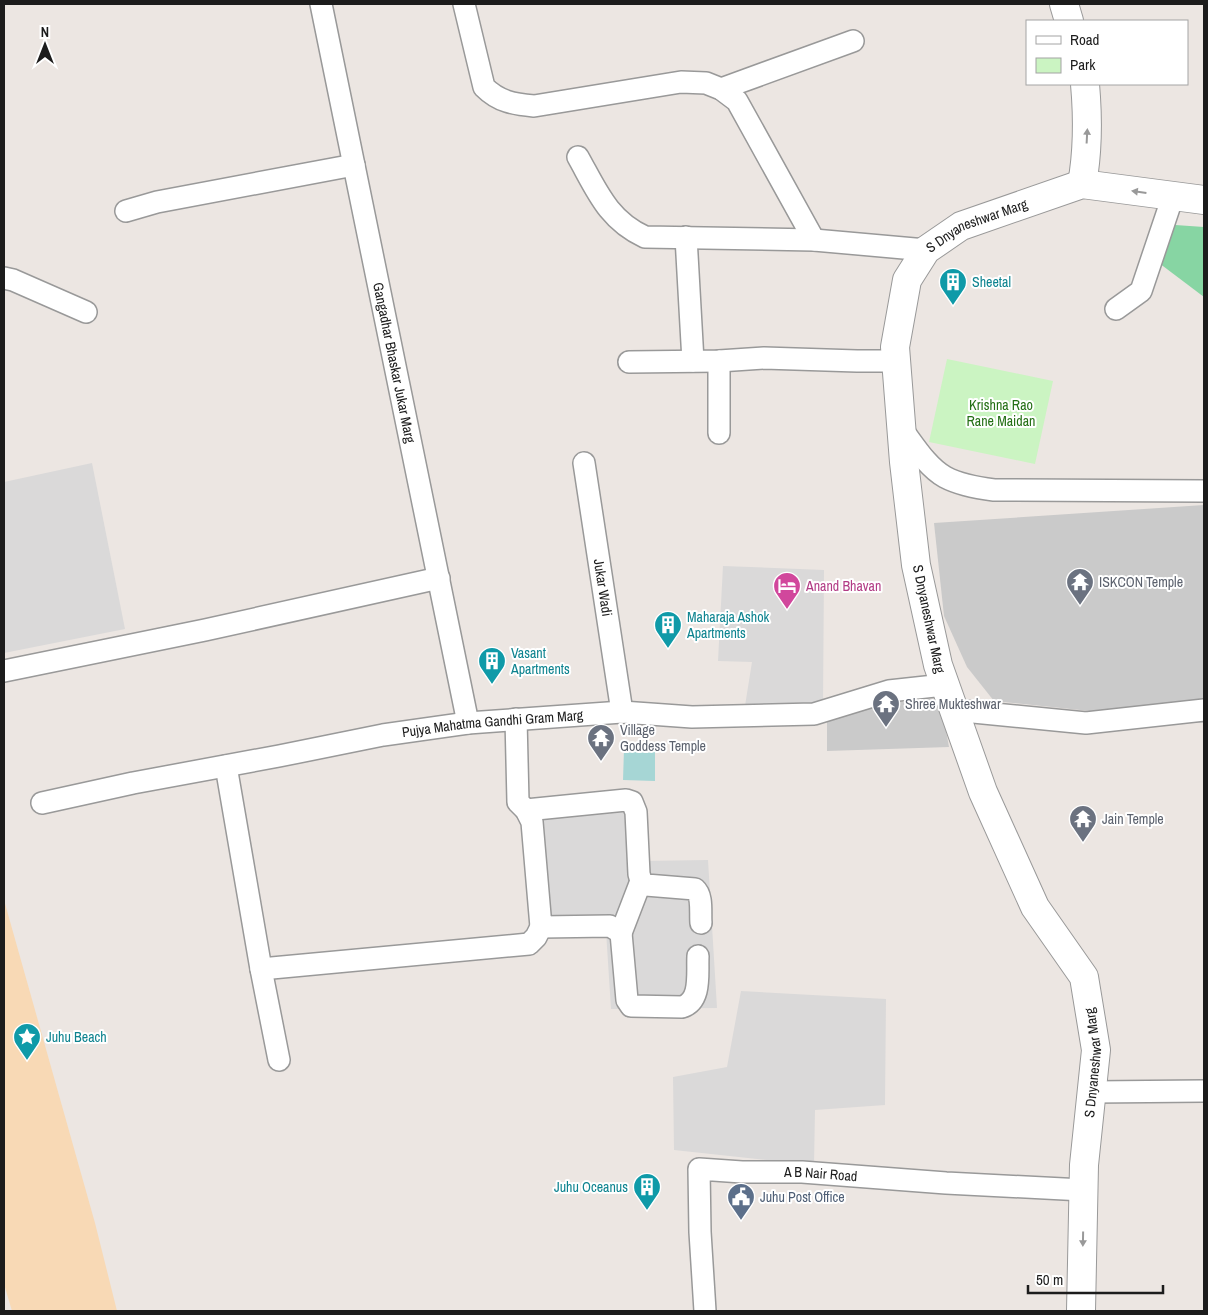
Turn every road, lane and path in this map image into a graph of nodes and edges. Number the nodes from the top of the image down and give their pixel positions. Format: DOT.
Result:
graph roads {
  1 [pos="321,4"];
  2 [pos="464,4"];
  3 [pos="1064,4"];
  4 [pos="1069,20"];
  5 [pos="853,41"];
  6 [pos="1085,85"];
  7 [pos="721,89"];
  8 [pos="578,157"];
  9 [pos="354,166"];
  10 [pos="1082,184"];
  11 [pos="1173,196"];
  12 [pos="1204,200"];
  13 [pos="126,212"];
  14 [pos="686,237"];
  15 [pos="814,240"];
  16 [pos="926,250"];
  17 [pos="4,278"];
  18 [pos="1116,309"];
  19 [pos="86,312"];
  20 [pos="693,361"];
  21 [pos="719,361"];
  22 [pos="896,361"];
  23 [pos="629,362"];
  24 [pos="901,428"];
  25 [pos="719,433"];
  26 [pos="584,463"];
  27 [pos="1204,491"];
  28 [pos="439,578"];
  29 [pos="4,671"];
  30 [pos="949,697"];
  31 [pos="1204,710"];
  32 [pos="622,712"];
  33 [pos="516,719"];
  34 [pos="468,723"];
  35 [pos="226,766"];
  36 [pos="42,804"];
  37 [pos="526,810"];
  38 [pos="642,882"];
  39 [pos="700,923"];
  40 [pos="541,927"];
  41 [pos="621,933"];
  42 [pos="698,956"];
  43 [pos="261,969"];
  44 [pos="279,1060"];
  45 [pos="1204,1091"];
  46 [pos="1092,1092"];
  47 [pos="1084,1190"];
  48 [pos="705,1311"];
  49 [pos="1081,1311"];
  1 -- 9 [label="street, Gangadhar Bhaskar Jukar Marg"];
  2 -- 7 [label="street"];
  3 -- 4 [label="street"];
  5 -- 7 [label="street"];
  10 -- 6 [label="street, one-way"];
  7 -- 15 [label="street"];
  8 -- 14 [label="street"];
  9 -- 13 [label="street"];
  9 -- 28 [label="street, Gangadhar Bhaskar Jukar Marg"];
  11 -- 10 [label="street, S Dnyaneshwar Marg, one-way"];
  10 -- 16 [label="street, S Dnyaneshwar Marg"];
  11 -- 12 [label="street, S Dnyaneshwar Marg"];
  11 -- 18 [label="street"];
  14 -- 15 [label="street"];
  14 -- 20 [label="street"];
  15 -- 16 [label="street"];
  16 -- 22 [label="street, S Dnyaneshwar Marg"];
  17 -- 19 [label="street"];
  20 -- 21 [label="street"];
  20 -- 23 [label="street"];
  21 -- 22 [label="street"];
  21 -- 25 [label="street"];
  22 -- 24 [label="street, S Dnyaneshwar Marg"];
  24 -- 27 [label="street"];
  24 -- 30 [label="street, S Dnyaneshwar Marg"];
  26 -- 32 [label="street, Jukar Wadi"];
  28 -- 29 [label="street"];
  28 -- 34 [label="street, Gangadhar Bhaskar Jukar Marg"];
  30 -- 31 [label="street, Pujya Mahatma Gandhi Gram Marg"];
  30 -- 32 [label="street, Pujya Mahatma Gandhi Gram Marg"];
  30 -- 46 [label="street, S Dnyaneshwar Marg"];
  32 -- 33 [label="street, Pujya Mahatma Gandhi Gram Marg"];
  33 -- 34 [label="street, Pujya Mahatma Gandhi Gram Marg"];
  33 -- 37 [label="street"];
  34 -- 35 [label="street, Pujya Mahatma Gandhi Gram Marg"];
  35 -- 36 [label="street, Pujya Mahatma Gandhi Gram Marg"];
  35 -- 43 [label="street"];
  37 -- 38 [label="street"];
  37 -- 40 [label="street"];
  38 -- 39 [label="street"];
  38 -- 41 [label="street"];
  40 -- 41 [label="street"];
  40 -- 43 [label="street"];
  41 -- 42 [label="street"];
  43 -- 44 [label="street"];
  45 -- 46 [label="street"];
  46 -- 47 [label="street, S Dnyaneshwar Marg"];
  47 -- 48 [label="street, A B Nair Road"];
  47 -- 49 [label="street, S Dnyaneshwar Marg, one-way"];
}
